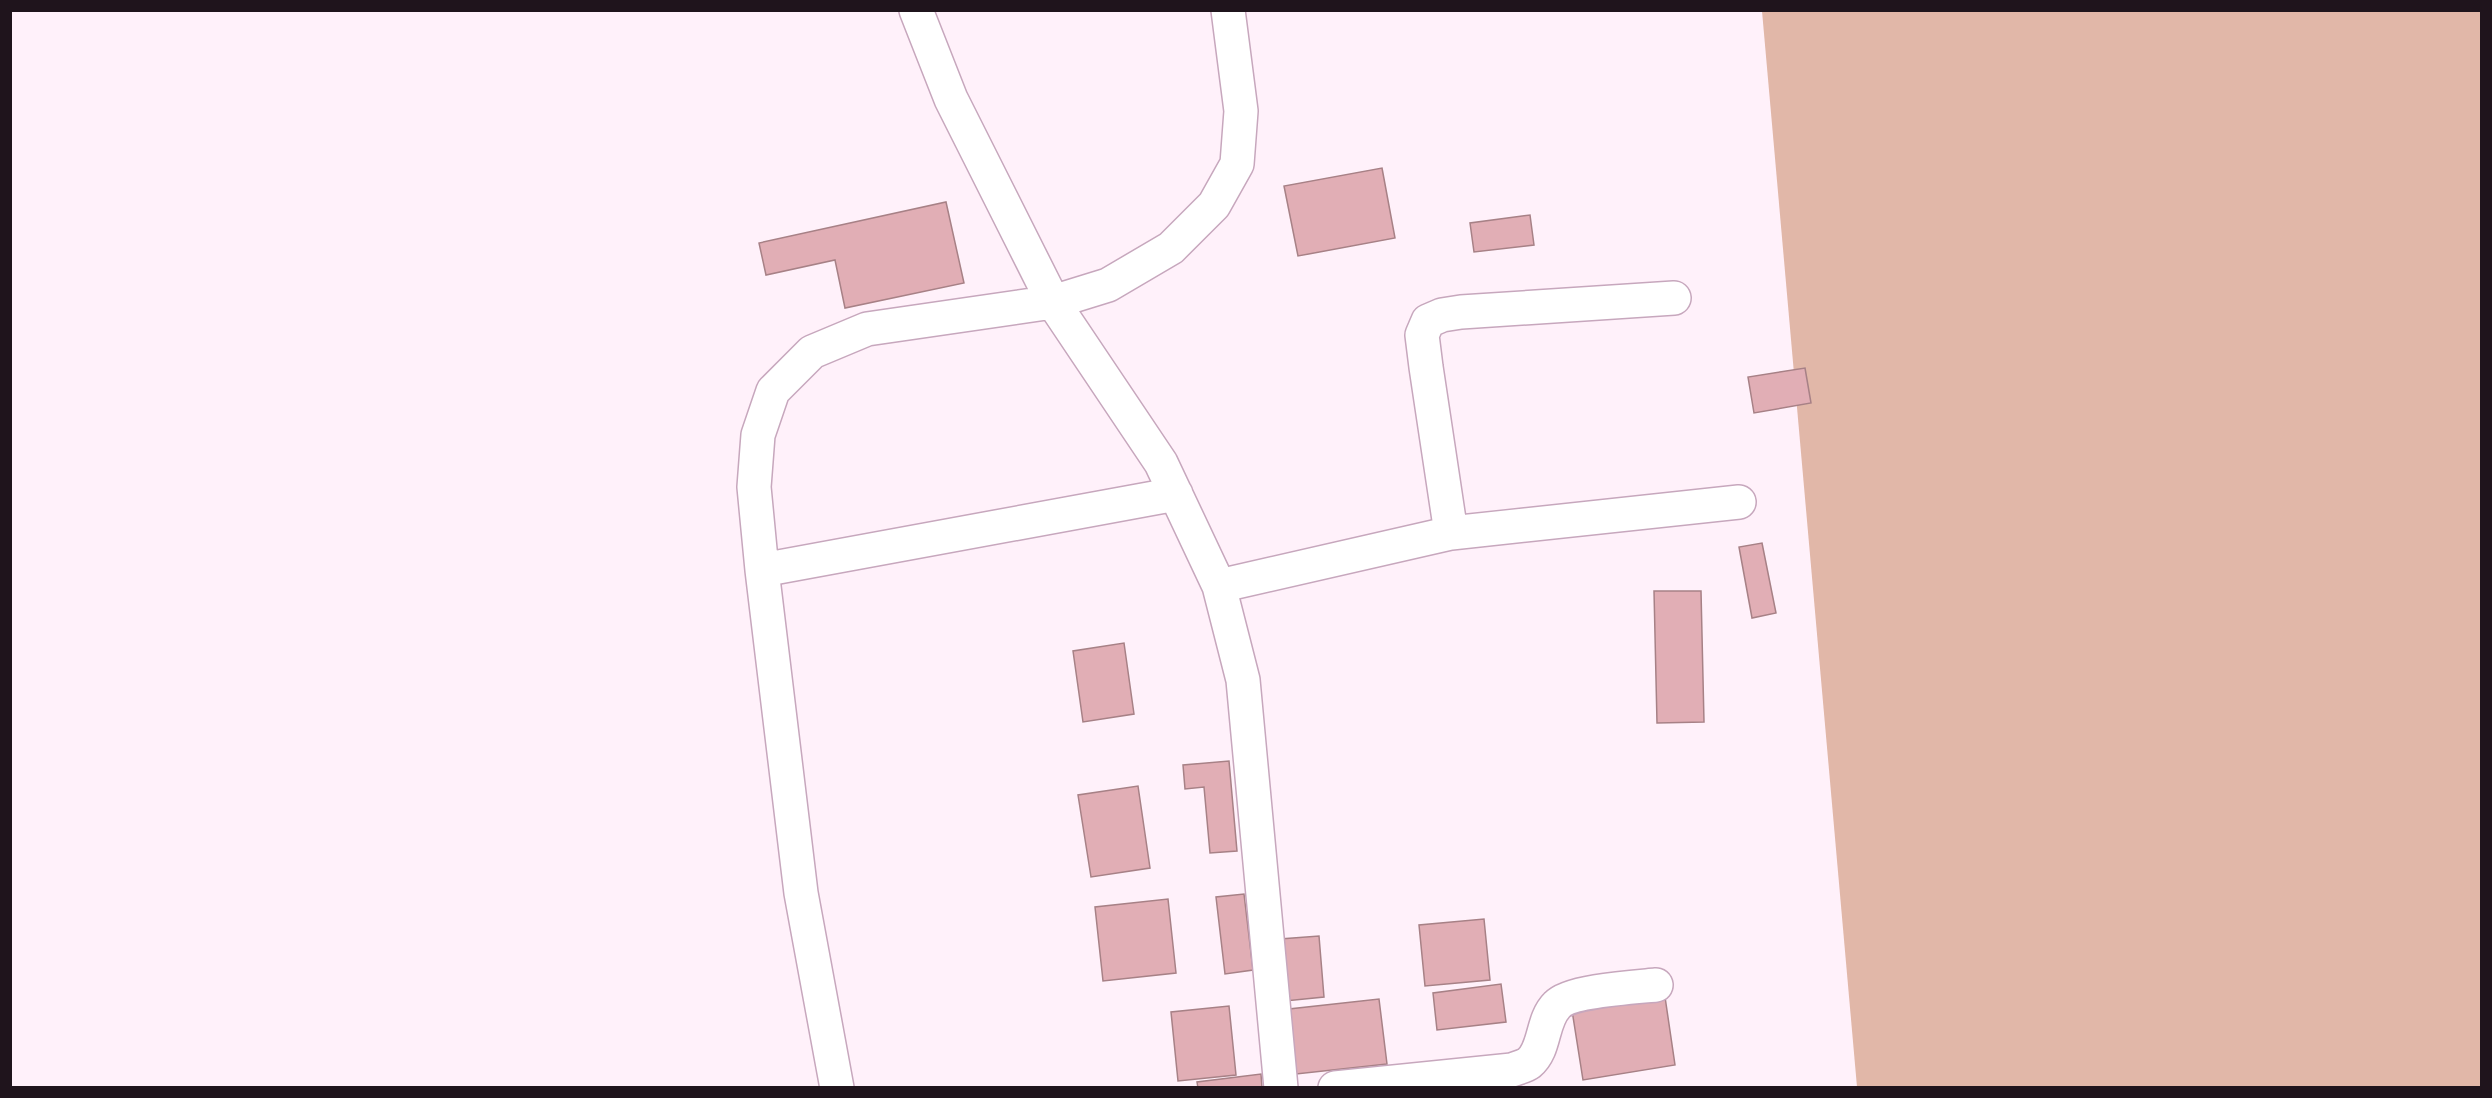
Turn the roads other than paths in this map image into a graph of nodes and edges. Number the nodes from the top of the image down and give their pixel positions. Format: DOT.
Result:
graph roads {
  1 [pos="916,10"];
  2 [pos="1228,10"];
  3 [pos="1674,298"];
  4 [pos="1053,302"];
  5 [pos="1176,494"];
  6 [pos="1739,502"];
  7 [pos="1451,533"];
  8 [pos="762,570"];
  9 [pos="1219,586"];
  10 [pos="1656,984"];
  11 [pos="837,1088"];
  12 [pos="1281,1088"];
  13 [pos="1335,1088"];
  1 -- 4 [label="street"];
  2 -- 4 [label="street"];
  3 -- 7 [label="street"];
  4 -- 5 [label="street"];
  4 -- 8 [label="street"];
  5 -- 8 [label="street"];
  5 -- 9 [label="street"];
  6 -- 7 [label="street"];
  7 -- 9 [label="street"];
  8 -- 11 [label="street"];
  9 -- 12 [label="street"];
  10 -- 13 [label="street"];
}
